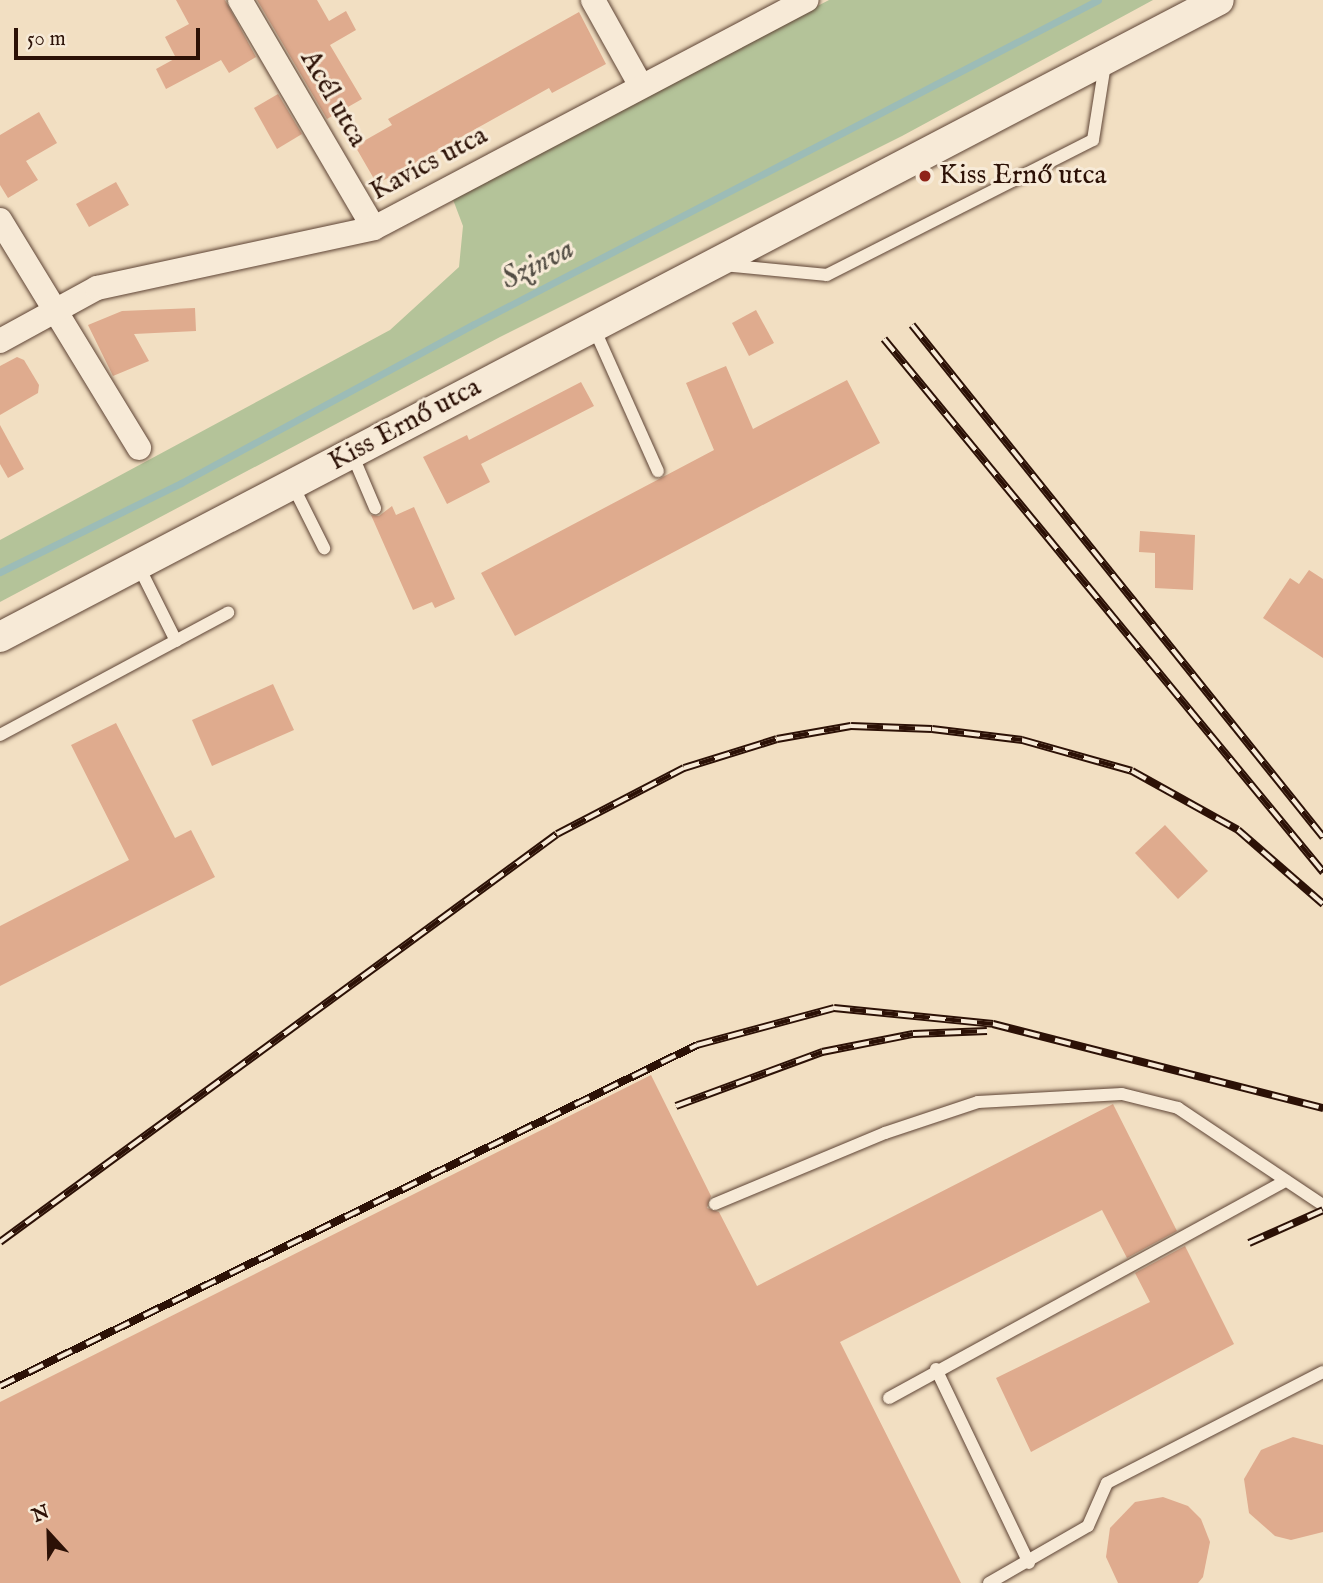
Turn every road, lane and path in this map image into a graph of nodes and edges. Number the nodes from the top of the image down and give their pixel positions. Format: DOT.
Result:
graph roads {
  1 [pos="240,0"];
  2 [pos="593,0"];
  3 [pos="807,0"];
  4 [pos="1219,0"];
  5 [pos="1105,60"];
  6 [pos="640,84"];
  7 [pos="0,220"];
  8 [pos="374,228"];
  9 [pos="716,265"];
  10 [pos="52,310"];
  11 [pos="593,326"];
  12 [pos="0,341"];
  13 [pos="139,448"];
  14 [pos="352,454"];
  15 [pos="659,471"];
  16 [pos="292,484"];
  17 [pos="375,508"];
  18 [pos="324,548"];
  19 [pos="138,564"];
  20 [pos="228,613"];
  21 [pos="0,637"];
  22 [pos="176,641"];
  23 [pos="0,735"];
  24 [pos="1286,1181"];
  25 [pos="715,1204"];
  26 [pos="1323,1206"];
  27 [pos="936,1369"];
  28 [pos="1323,1372"];
  29 [pos="889,1398"];
  30 [pos="1029,1563"];
  31 [pos="989,1583"];
  1 -- 8 [label="street, Acél utca"];
  2 -- 6 [label="street"];
  3 -- 6 [label="street, Kavics utca"];
  4 -- 5 [label="street, Kiss Ernő utca"];
  5 -- 9 [label="street, Kiss Ernő utca"];
  5 -- 9 [label="lane"];
  6 -- 8 [label="street, Kavics utca"];
  7 -- 10 [label="street"];
  8 -- 10 [label="street, Kavics utca"];
  9 -- 11 [label="street, Kiss Ernő utca"];
  10 -- 12 [label="street, Kavics utca"];
  10 -- 13 [label="street"];
  11 -- 14 [label="street, Kiss Ernő utca"];
  11 -- 15 [label="lane"];
  14 -- 16 [label="street, Kiss Ernő utca"];
  14 -- 17 [label="lane"];
  16 -- 18 [label="lane"];
  16 -- 19 [label="street, Kiss Ernő utca"];
  19 -- 21 [label="street, Kiss Ernő utca"];
  19 -- 22 [label="lane"];
  20 -- 22 [label="lane"];
  22 -- 23 [label="lane"];
  24 -- 25 [label="lane"];
  24 -- 26 [label="lane"];
  24 -- 27 [label="lane"];
  27 -- 29 [label="lane"];
  27 -- 30 [label="lane"];
  28 -- 30 [label="lane"];
  30 -- 31 [label="lane"];
}
